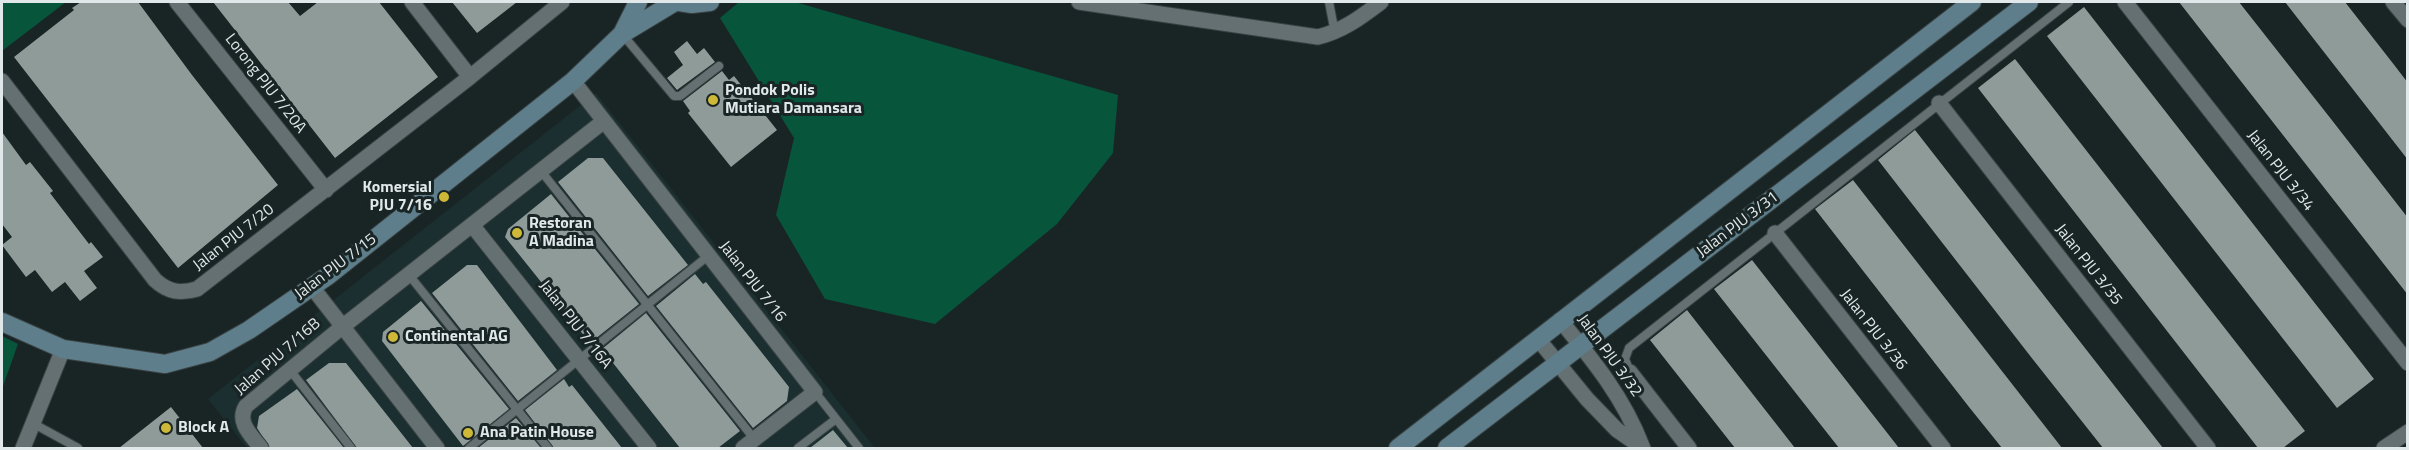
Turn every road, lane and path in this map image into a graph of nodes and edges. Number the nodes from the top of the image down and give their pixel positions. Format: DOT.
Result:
graph roads {
  1 [pos="177,2"];
  2 [pos="412,2"];
  3 [pos="562,2"];
  4 [pos="638,2"];
  5 [pos="677,2"];
  6 [pos="710,2"];
  7 [pos="1079,2"];
  8 [pos="1329,2"];
  9 [pos="1381,2"];
  10 [pos="1972,2"];
  11 [pos="2030,2"];
  12 [pos="2069,2"];
  13 [pos="2125,2"];
  14 [pos="2393,2"];
  15 [pos="2408,20"];
  16 [pos="1335,33"];
  17 [pos="622,34"];
  18 [pos="719,66"];
  19 [pos="470,77"];
  20 [pos="2,81"];
  21 [pos="573,81"];
  22 [pos="1939,104"];
  23 [pos="604,121"];
  24 [pos="541,171"];
  25 [pos="326,190"];
  26 [pos="472,225"];
  27 [pos="1775,233"];
  28 [pos="708,256"];
  29 [pos="409,275"];
  30 [pos="312,287"];
  31 [pos="647,305"];
  32 [pos="1560,320"];
  33 [pos="2,322"];
  34 [pos="342,327"];
  35 [pos="1538,339"];
  36 [pos="1581,345"];
  37 [pos="63,349"];
  38 [pos="579,360"];
  39 [pos="1557,363"];
  40 [pos="2408,363"];
  41 [pos="290,370"];
  42 [pos="1630,372"];
  43 [pos="815,392"];
  44 [pos="517,410"];
  45 [pos="836,419"];
  46 [pos="34,424"];
  47 [pos="2408,432"];
  48 [pos="749,444"];
  49 [pos="1643,447"];
  50 [pos="23,448"];
  51 [pos="78,448"];
  52 [pos="261,448"];
  53 [pos="351,448"];
  54 [pos="437,448"];
  55 [pos="469,448"];
  56 [pos="548,448"];
  57 [pos="649,448"];
  58 [pos="798,448"];
  59 [pos="859,448"];
  60 [pos="1398,448"];
  61 [pos="1447,448"];
  62 [pos="1689,448"];
  63 [pos="1943,448"];
  64 [pos="2208,448"];
  65 [pos="2384,448"];
  1 -- 25 [label="street, Lorong PJU 7/20A"];
  2 -- 19 [label="street"];
  3 -- 19 [label="street, Jalan PJU 7/20"];
  4 -- 17 [label="street, Jalan PJU 7/15"];
  5 -- 6 [label="street"];
  5 -- 17 [label="street, Jalan PJU 7/15"];
  7 -- 16 [label="street"];
  8 -- 16 [label="lane"];
  9 -- 16 [label="street"];
  10 -- 32 [label="street, Jalan PJU 3/31"];
  11 -- 36 [label="street, Jalan PJU 3/31"];
  12 -- 22 [label="lane"];
  13 -- 40 [label="street, Jalan PJU 3/34"];
  14 -- 15 [label="street"];
  17 -- 18 [label="lane"];
  17 -- 21 [label="street, Jalan PJU 7/15"];
  19 -- 25 [label="street, Jalan PJU 7/20"];
  20 -- 25 [label="street, Jalan PJU 7/20"];
  21 -- 23 [label="street, Jalan PJU 7/16"];
  21 -- 30 [label="street, Jalan PJU 7/15"];
  22 -- 27 [label="lane"];
  22 -- 64 [label="street, Jalan PJU 3/35"];
  23 -- 24 [label="street"];
  23 -- 28 [label="street, Jalan PJU 7/16"];
  24 -- 26 [label="street"];
  24 -- 31 [label="lane"];
  26 -- 29 [label="street"];
  26 -- 38 [label="street, Jalan PJU 7/16A"];
  27 -- 42 [label="lane"];
  27 -- 63 [label="street, Jalan PJU 3/36"];
  28 -- 31 [label="lane"];
  28 -- 43 [label="street, Jalan PJU 7/16"];
  29 -- 34 [label="street"];
  29 -- 44 [label="lane"];
  30 -- 34 [label="street"];
  30 -- 37 [label="street, Jalan PJU 7/15"];
  31 -- 38 [label="lane"];
  31 -- 48 [label="lane"];
  32 -- 35 [label="street, Jalan PJU 3/31"];
  32 -- 36 [label="street, Jalan PJU 3/32"];
  33 -- 37 [label="street, Jalan PJU 7/15"];
  34 -- 41 [label="street, Jalan PJU 7/16B"];
  34 -- 54 [label="street"];
  35 -- 39 [label="street, Jalan PJU 3/32"];
  35 -- 60 [label="street, Jalan PJU 3/31"];
  36 -- 39 [label="street, Jalan PJU 3/31"];
  36 -- 49 [label="street, Jalan PJU 3/32"];
  37 -- 46 [label="street"];
  38 -- 44 [label="lane"];
  38 -- 57 [label="street, Jalan PJU 7/16A"];
  39 -- 49 [label="street, Jalan PJU 3/32"];
  39 -- 61 [label="street, Jalan PJU 3/31"];
  41 -- 52 [label="street, Jalan PJU 7/16B"];
  41 -- 53 [label="lane"];
  42 -- 62 [label="street"];
  43 -- 45 [label="lane"];
  43 -- 48 [label="street"];
  44 -- 55 [label="lane"];
  44 -- 56 [label="lane"];
  45 -- 58 [label="lane"];
  45 -- 59 [label="lane"];
  46 -- 50 [label="street"];
  46 -- 51 [label="lane"];
  47 -- 65 [label="street"];
}
